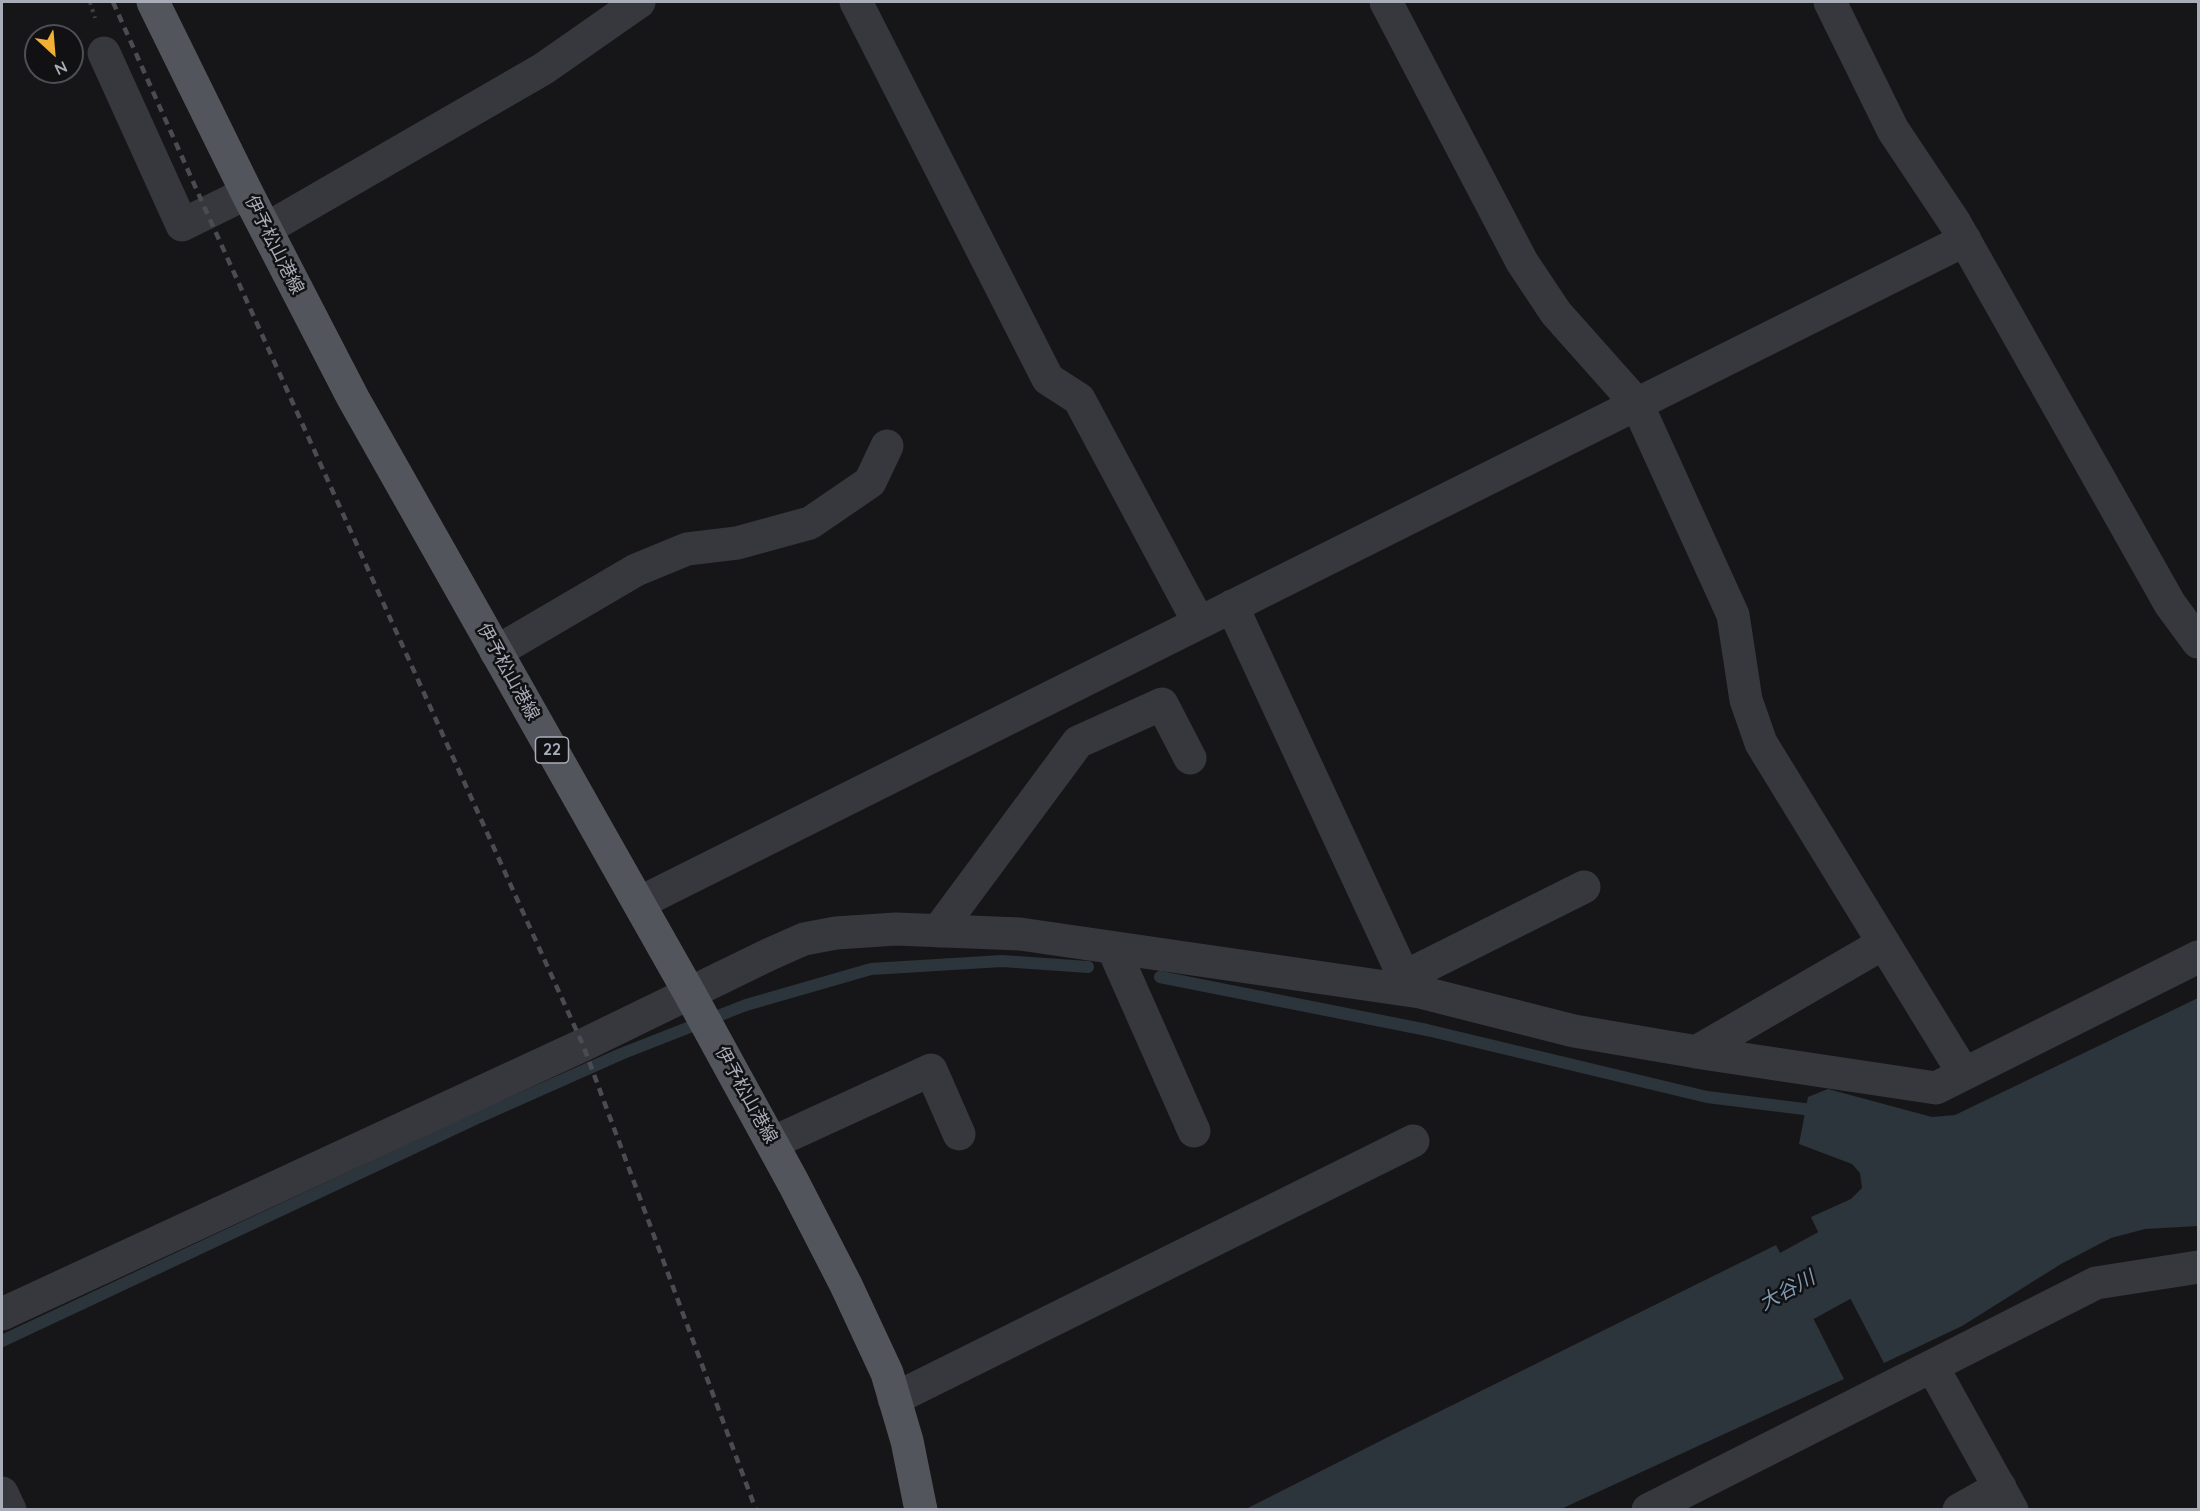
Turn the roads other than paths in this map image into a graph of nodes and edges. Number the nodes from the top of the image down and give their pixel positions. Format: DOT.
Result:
graph roads {
  1 [pos="153,2"];
  2 [pos="639,2"];
  3 [pos="856,2"];
  4 [pos="1386,2"];
  5 [pos="1830,2"];
  6 [pos="104,53"];
  7 [pos="248,193"];
  8 [pos="266,229"];
  9 [pos="1965,240"];
  10 [pos="1637,404"];
  11 [pos="887,446"];
  12 [pos="1232,606"];
  13 [pos="1199,623"];
  14 [pos="2199,642"];
  15 [pos="496,652"];
  16 [pos="1190,758"];
  17 [pos="1584,887"];
  18 [pos="639,903"];
  19 [pos="938,931"];
  20 [pos="1884,943"];
  21 [pos="1113,948"];
  22 [pos="2199,957"];
  23 [pos="1402,983"];
  24 [pos="690,994"];
  25 [pos="1696,1052"];
  26 [pos="1965,1074"];
  27 [pos="1194,1131"];
  28 [pos="959,1134"];
  29 [pos="1413,1141"];
  30 [pos="772,1143"];
  31 [pos="2199,1267"];
  32 [pos="2,1314"];
  33 [pos="1932,1366"];
  34 [pos="894,1398"];
  35 [pos="2,1493"];
  36 [pos="2006,1498"];
  37 [pos="10,1509"];
  38 [pos="921,1509"];
  39 [pos="1648,1509"];
  40 [pos="1959,1509"];
  1 -- 7 [label="main road, 伊予松山港線 / 22"];
  2 -- 8 [label="street"];
  3 -- 13 [label="street"];
  4 -- 10 [label="street"];
  5 -- 9 [label="street"];
  6 -- 7 [label="street"];
  7 -- 8 [label="main road, 伊予松山港線 / 22"];
  8 -- 15 [label="main road, 伊予松山港線 / 22"];
  9 -- 10 [label="street"];
  9 -- 14 [label="street"];
  10 -- 12 [label="street"];
  10 -- 20 [label="street"];
  11 -- 15 [label="street"];
  12 -- 13 [label="street"];
  12 -- 23 [label="street"];
  13 -- 18 [label="street"];
  15 -- 18 [label="main road, 伊予松山港線 / 22"];
  16 -- 19 [label="street"];
  17 -- 23 [label="street"];
  18 -- 24 [label="main road, 伊予松山港線 / 22"];
  19 -- 21 [label="street"];
  19 -- 24 [label="street"];
  20 -- 25 [label="street"];
  20 -- 26 [label="street"];
  21 -- 23 [label="street"];
  21 -- 27 [label="street"];
  22 -- 26 [label="street"];
  23 -- 25 [label="street"];
  24 -- 30 [label="main road, 伊予松山港線 / 22"];
  24 -- 32 [label="street"];
  25 -- 26 [label="street"];
  28 -- 30 [label="street"];
  29 -- 34 [label="street"];
  30 -- 34 [label="main road, 伊予松山港線 / 22"];
  31 -- 33 [label="street"];
  33 -- 36 [label="street"];
  33 -- 39 [label="street"];
  34 -- 38 [label="main road, 伊予松山港線 / 22"];
  35 -- 37 [label="street"];
  36 -- 40 [label="street"];
}
